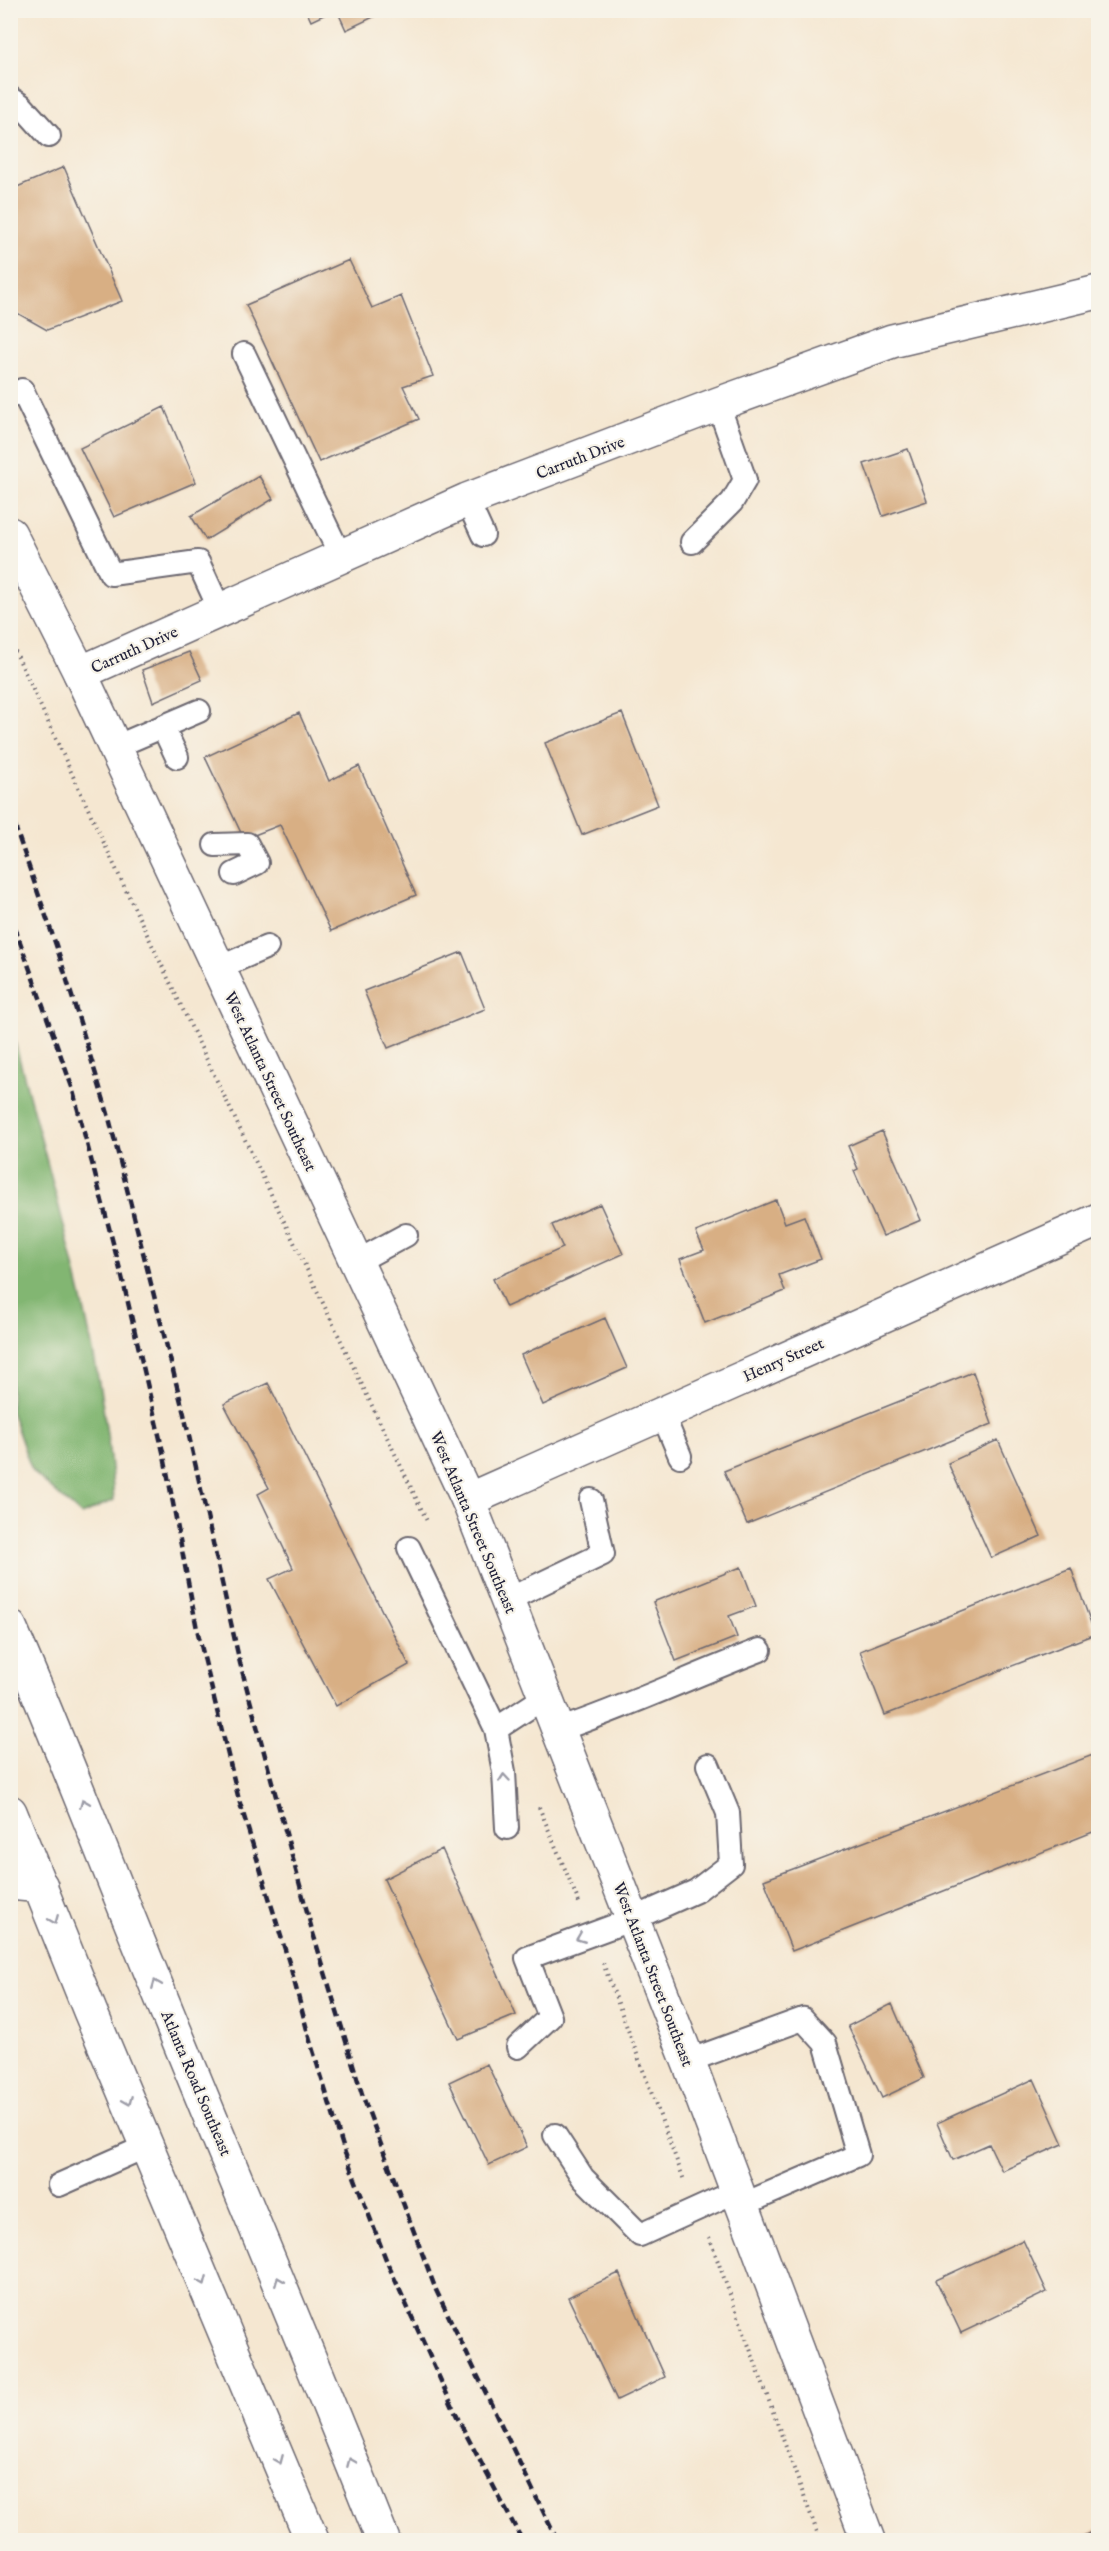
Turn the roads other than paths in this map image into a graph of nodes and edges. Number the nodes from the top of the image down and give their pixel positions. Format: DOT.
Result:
graph roads {
  1 [pos="10,98"];
  2 [pos="49,136"];
  3 [pos="1098,292"];
  4 [pos="244,354"];
  5 [pos="10,396"];
  6 [pos="718,405"];
  7 [pos="467,500"];
  8 [pos="10,534"];
  9 [pos="483,534"];
  10 [pos="692,542"];
  11 [pos="341,557"];
  12 [pos="220,610"];
  13 [pos="80,673"];
  14 [pos="199,711"];
  15 [pos="163,727"];
  16 [pos="115,747"];
  17 [pos="177,758"];
  18 [pos="215,845"];
  19 [pos="234,874"];
  20 [pos="267,947"];
  21 [pos="218,968"];
  22 [pos="1098,1220"];
  23 [pos="406,1235"];
  24 [pos="356,1262"];
  25 [pos="662,1413"];
  26 [pos="680,1456"];
  27 [pos="468,1500"];
  28 [pos="591,1500"];
  29 [pos="409,1548"];
  30 [pos="507,1600"];
  31 [pos="10,1627"];
  32 [pos="760,1650"];
  33 [pos="545,1697"];
  34 [pos="496,1729"];
  35 [pos="558,1730"];
  36 [pos="708,1765"];
  37 [pos="10,1812"];
  38 [pos="507,1828"];
  39 [pos="26,1884"];
  40 [pos="633,1919"];
  41 [pos="518,2047"];
  42 [pos="688,2061"];
  43 [pos="555,2135"];
  44 [pos="147,2146"];
  45 [pos="59,2185"];
  46 [pos="740,2198"];
  47 [pos="312,2541"];
  48 [pos="383,2541"];
  49 [pos="868,2541"];
  1 -- 2 [label="lane"];
  3 -- 6 [label="street, Carruth Drive"];
  4 -- 11 [label="lane"];
  5 -- 12 [label="lane"];
  6 -- 7 [label="street, Carruth Drive"];
  6 -- 10 [label="lane"];
  7 -- 9 [label="lane"];
  7 -- 11 [label="street, Carruth Drive"];
  8 -- 13 [label="street, West Atlanta Street Southeast"];
  11 -- 12 [label="street, Carruth Drive"];
  12 -- 13 [label="street, Carruth Drive"];
  13 -- 16 [label="street, West Atlanta Street Southeast"];
  14 -- 15 [label="lane"];
  15 -- 16 [label="lane"];
  15 -- 17 [label="lane"];
  16 -- 21 [label="street, West Atlanta Street Southeast"];
  18 -- 19 [label="lane"];
  20 -- 21 [label="lane"];
  21 -- 24 [label="street, West Atlanta Street Southeast"];
  22 -- 25 [label="street, Henry Street"];
  23 -- 24 [label="lane"];
  24 -- 27 [label="street, West Atlanta Street Southeast"];
  25 -- 26 [label="lane"];
  25 -- 27 [label="street, Henry Street"];
  27 -- 30 [label="street, West Atlanta Street Southeast"];
  28 -- 30 [label="lane"];
  29 -- 34 [label="lane"];
  30 -- 33 [label="street, West Atlanta Street Southeast"];
  48 -- 31 [label="street, Atlanta Road Southeast, one-way"];
  32 -- 35 [label="lane"];
  33 -- 34 [label="lane"];
  33 -- 35 [label="street, West Atlanta Street Southeast"];
  38 -- 34 [label="lane, one-way"];
  35 -- 40 [label="street, West Atlanta Street Southeast"];
  36 -- 40 [label="lane"];
  37 -- 39 [label="street"];
  39 -- 44 [label="street, one-way"];
  40 -- 41 [label="lane, one-way"];
  40 -- 42 [label="street, West Atlanta Street Southeast"];
  42 -- 46 [label="street, West Atlanta Street Southeast"];
  42 -- 46 [label="lane"];
  43 -- 46 [label="lane"];
  44 -- 45 [label="lane"];
  44 -- 47 [label="street, one-way"];
  46 -- 49 [label="street, West Atlanta Street Southeast"];
}
